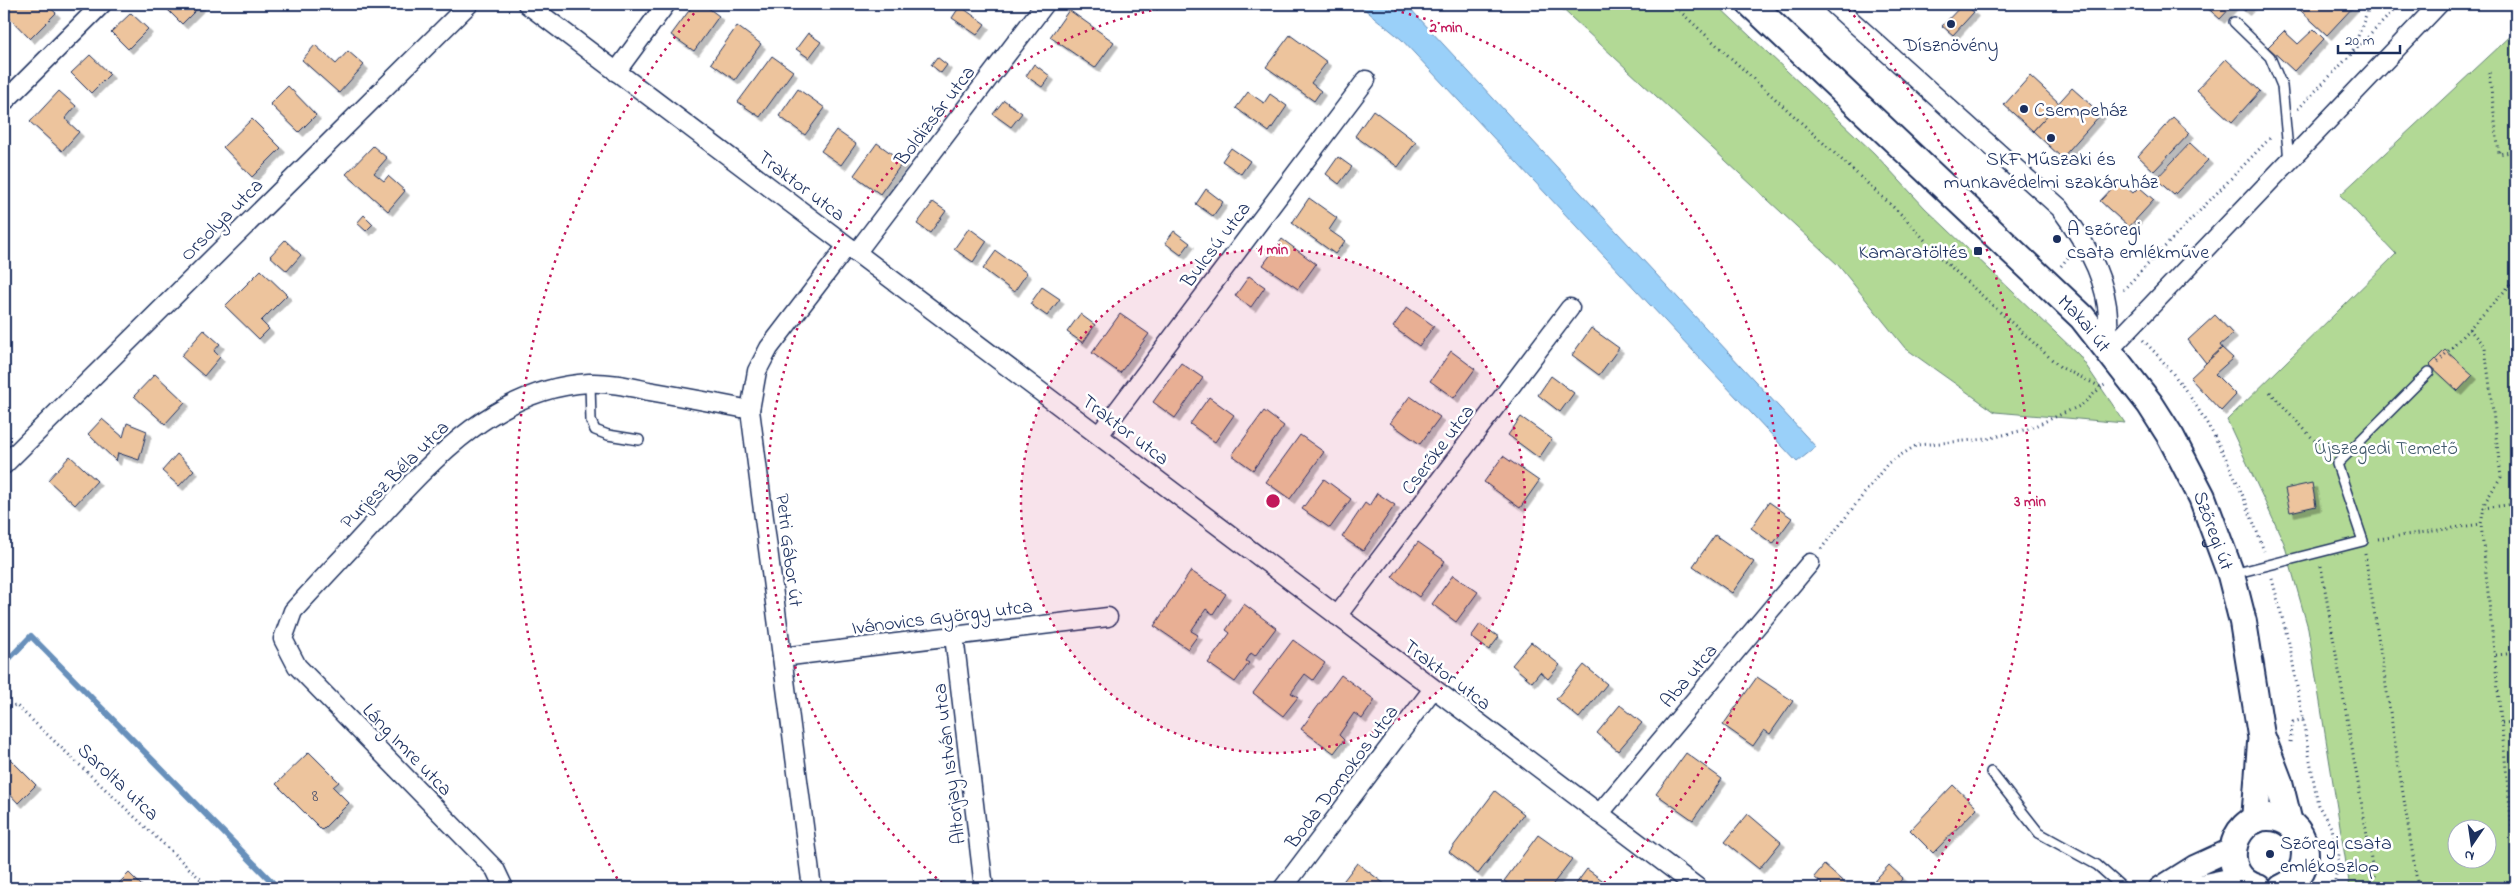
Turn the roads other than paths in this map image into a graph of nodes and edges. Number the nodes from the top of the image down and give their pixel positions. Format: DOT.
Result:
graph roads {
  1 [pos="102,4"];
  2 [pos="469,4"];
  3 [pos="526,4"];
  4 [pos="666,4"];
  5 [pos="1045,4"];
  6 [pos="1750,4"];
  7 [pos="1833,4"];
  8 [pos="2439,4"];
  9 [pos="2234,22"];
  10 [pos="616,72"];
  11 [pos="1366,80"];
  12 [pos="4,102"];
  13 [pos="2289,162"];
  14 [pos="851,249"];
  15 [pos="1570,308"];
  16 [pos="2108,350"];
  17 [pos="2429,372"];
  18 [pos="590,382"];
  19 [pos="750,410"];
  20 [pos="1099,435"];
  21 [pos="639,440"];
  22 [pos="4,465"];
  23 [pos="1810,563"];
  24 [pos="2231,575"];
  25 [pos="1337,616"];
  26 [pos="1108,617"];
  27 [pos="954,636"];
  28 [pos="283,639"];
  29 [pos="782,657"];
  30 [pos="1433,690"];
  31 [pos="2261,735"];
  32 [pos="1991,772"];
  33 [pos="1599,814"];
  34 [pos="2255,820"];
  35 [pos="2289,823"];
  36 [pos="2232,849"];
  37 [pos="2249,883"];
  38 [pos="2293,884"];
  39 [pos="504,888"];
  40 [pos="812,888"];
  41 [pos="984,888"];
  42 [pos="1283,888"];
  43 [pos="1698,888"];
  44 [pos="2123,888"];
  45 [pos="2160,888"];
  46 [pos="2188,888"];
  1 -- 12 [label="street"];
  2 -- 22 [label="street, Orsolya utca"];
  3 -- 10 [label="street, Traktor utca"];
  4 -- 10 [label="street"];
  5 -- 14 [label="street, Boldizsár utca"];
  6 -- 16 [label="main road, Makai út"];
  7 -- 16 [label="street, Makai út"];
  8 -- 13 [label="street"];
  9 -- 13 [label="lane"];
  10 -- 14 [label="street, Traktor utca"];
  11 -- 20 [label="street, Bulcsú utca"];
  13 -- 16 [label="street"];
  14 -- 19 [label="street, Petri Gábor út"];
  14 -- 20 [label="street, Traktor utca"];
  15 -- 25 [label="street, Cserőke utca"];
  16 -- 24 [label="main road, Szőregi út"];
  17 -- 24 [label="lane"];
  18 -- 19 [label="street, Purjesz Béla utca"];
  18 -- 21 [label="lane"];
  18 -- 28 [label="street, Purjesz Béla utca"];
  19 -- 29 [label="street, Petri Gábor út"];
  20 -- 25 [label="street, Traktor utca"];
  23 -- 33 [label="street, Aba utca"];
  24 -- 31 [label="main road, Szőregi út"];
  25 -- 30 [label="street, Traktor utca"];
  26 -- 27 [label="street, Ivánovics György utca"];
  27 -- 29 [label="street, Ivánovics György utca"];
  27 -- 41 [label="street, Altorjay István utca"];
  28 -- 39 [label="street, Láng Imre utca"];
  29 -- 40 [label="street, Petri Gábor út"];
  30 -- 33 [label="street, Traktor utca"];
  30 -- 42 [label="street, Boda Domokos utca"];
  31 -- 34 [label="main road, Szőregi út"];
  31 -- 35 [label="main road, Szőregi út"];
  32 -- 44 [label="lane"];
  33 -- 43 [label="street, Traktor utca"];
  34 -- 35 [label="main road"];
  34 -- 36 [label="main road"];
  35 -- 38 [label="main road, Szőregi út"];
  36 -- 37 [label="main road"];
  36 -- 45 [label="street"];
  37 -- 46 [label="street"];
}
